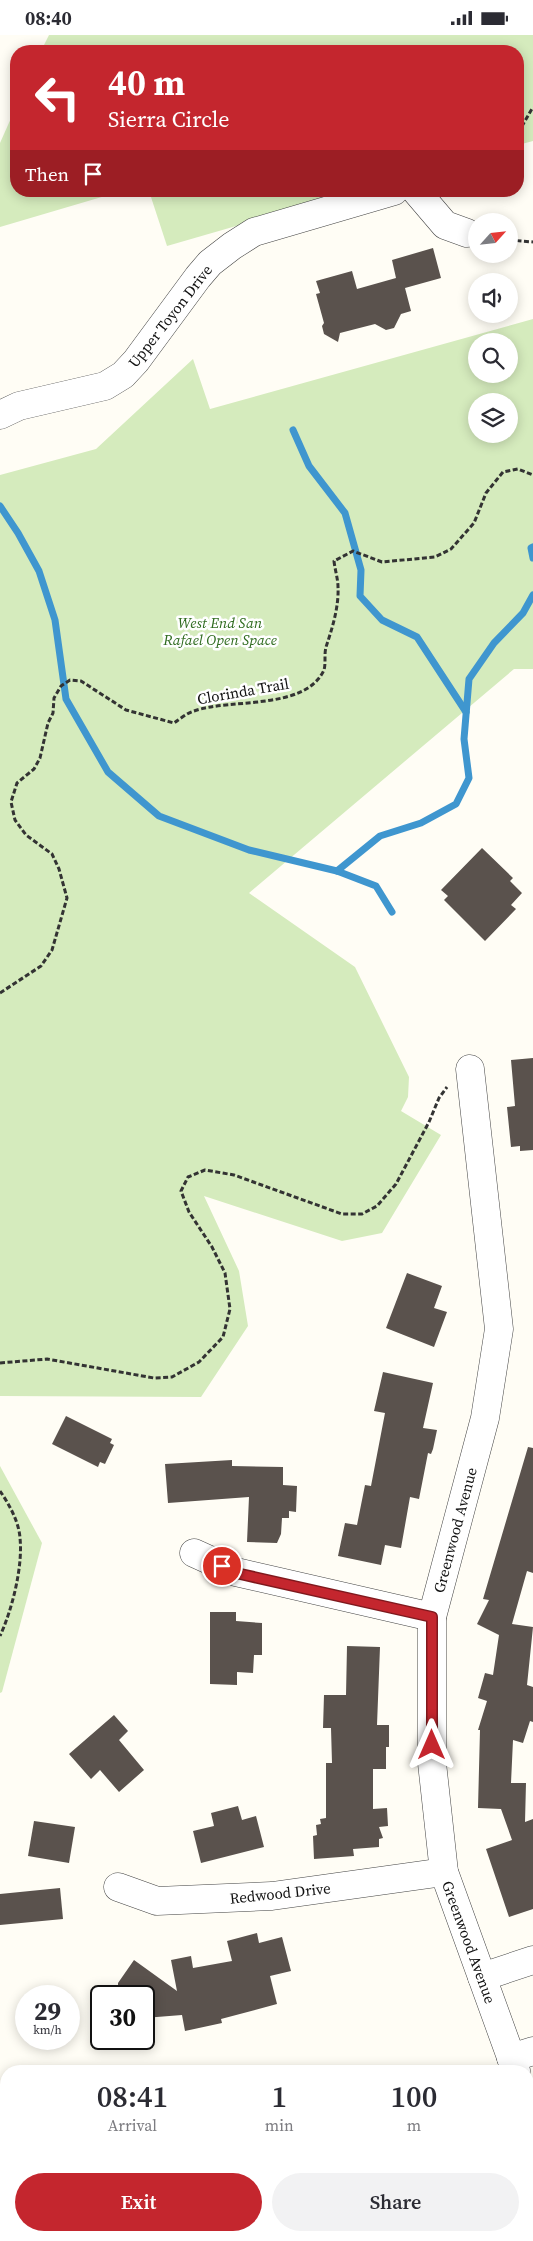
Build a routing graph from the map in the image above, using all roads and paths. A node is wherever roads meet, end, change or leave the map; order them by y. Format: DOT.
graph roads {
  1 [pos="533,107"];
  2 [pos="524,123"];
  3 [pos="374,197"];
  4 [pos="421,197"];
  5 [pos="467,233"];
  6 [pos="518,241"];
  7 [pos="533,242"];
  8 [pos="0,415"];
  9 [pos="533,475"];
  10 [pos="0,993"];
  11 [pos="470,1069"];
  12 [pos="0,1363"];
  13 [pos="0,1491"];
  14 [pos="194,1553"];
  15 [pos="432,1617"];
  16 [pos="0,1636"];
  17 [pos="444,1872"];
  18 [pos="118,1887"];
  19 [pos="533,1960"];
  20 [pos="482,1977"];
  21 [pos="520,2060"];
  1 -- 2 [label="path"];
  3 -- 8 [label="street, Upper Toyon Drive"];
  4 -- 5 [label="street"];
  6 -- 7 [label="path"];
  9 -- 10 [label="path, Clorinda Trail"];
  11 -- 12 [label="path"];
  11 -- 15 [label="street, Greenwood Avenue"];
  13 -- 16 [label="path"];
  14 -- 15 [label="street"];
  15 -- 17 [label="street, Greenwood Avenue"];
  17 -- 18 [label="street, Redwood Drive"];
  17 -- 20 [label="street, Greenwood Avenue"];
  19 -- 20 [label="street"];
  20 -- 21 [label="street, Greenwood Avenue"];
}
